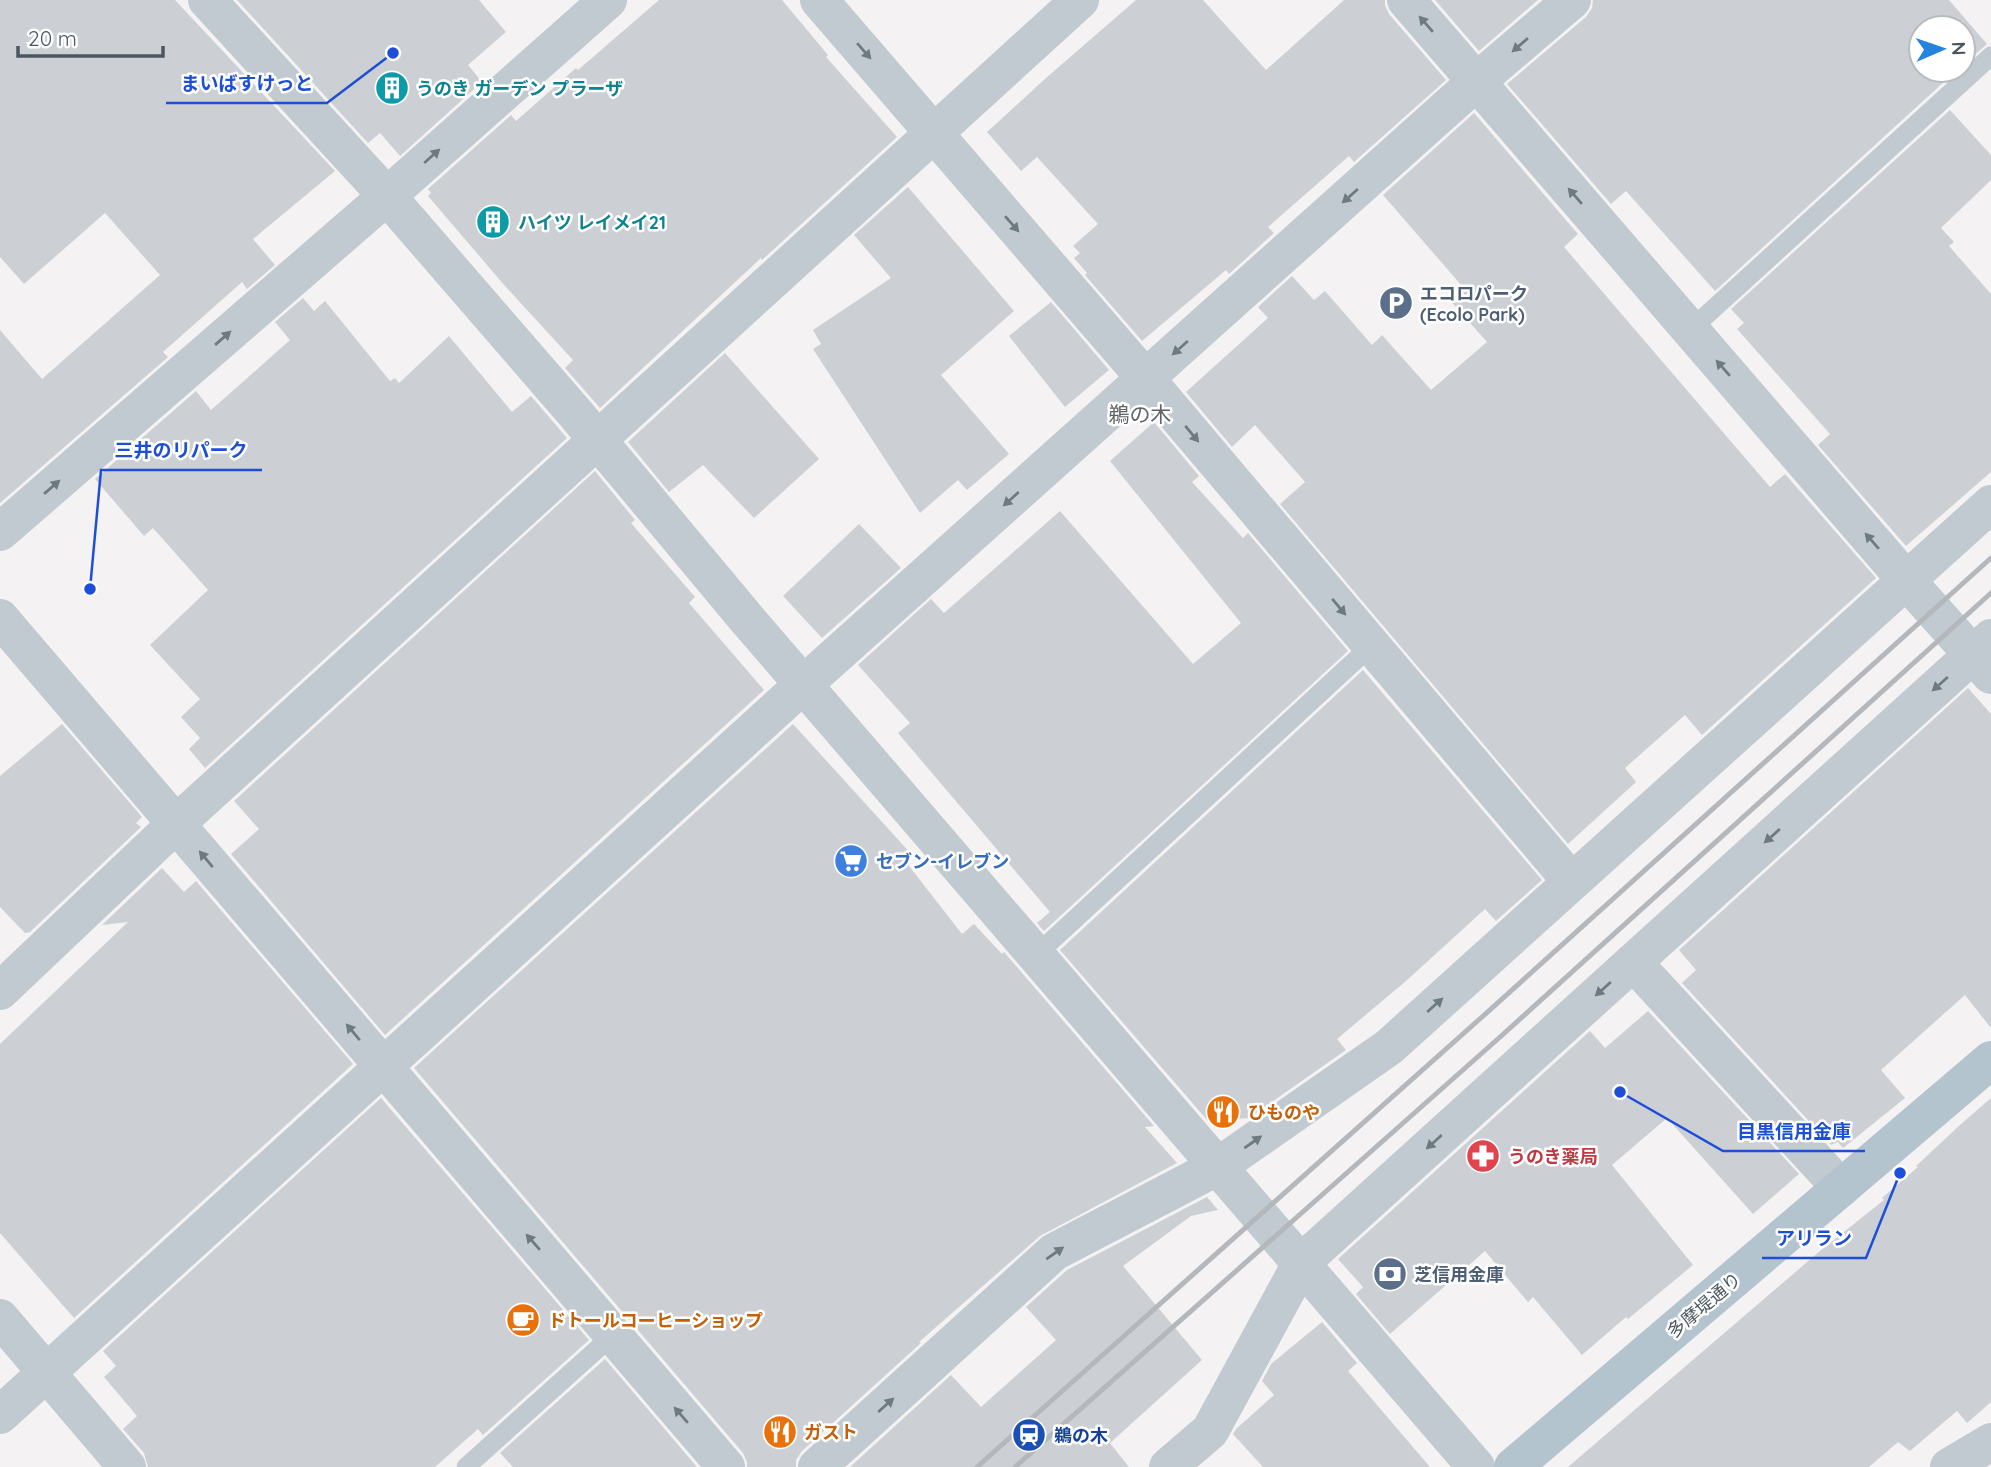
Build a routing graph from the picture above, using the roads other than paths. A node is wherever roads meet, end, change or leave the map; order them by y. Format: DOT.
graph roads {
  1 [pos="207,0"];
  2 [pos="608,0"];
  3 [pos="819,0"];
  4 [pos="1080,0"];
  5 [pos="1406,0"];
  6 [pos="1572,0"];
  7 [pos="1991,56"];
  8 [pos="1476,82"];
  9 [pos="935,133"];
  10 [pos="387,196"];
  11 [pos="1690,330"];
  12 [pos="1146,379"];
  13 [pos="598,441"];
  14 [pos="1991,504"];
  15 [pos="0,532"];
  16 [pos="1906,580"];
  17 [pos="0,618"];
  18 [pos="1372,645"];
  19 [pos="1985,656"];
  20 [pos="804,684"];
  21 [pos="176,824"];
  22 [pos="1572,882"];
  23 [pos="1036,955"];
  24 [pos="1633,962"];
  25 [pos="0,990"];
  26 [pos="1991,1060"];
  27 [pos="383,1068"];
  28 [pos="1217,1167"];
  29 [pos="1842,1188"];
  30 [pos="1302,1262"];
  31 [pos="0,1318"];
  32 [pos="612,1335"];
  33 [pos="47,1373"];
  34 [pos="0,1416"];
  35 [pos="1991,1442"];
  36 [pos="127,1467"];
  37 [pos="466,1467"];
  38 [pos="726,1467"];
  39 [pos="817,1467"];
  40 [pos="1168,1467"];
  41 [pos="1476,1467"];
  42 [pos="1513,1467"];
  43 [pos="1949,1467"];
  1 -- 10 [label="street"];
  10 -- 2 [label="street, one-way"];
  3 -- 9 [label="street, one-way"];
  4 -- 9 [label="street"];
  8 -- 5 [label="street, one-way"];
  6 -- 8 [label="street, one-way"];
  7 -- 11 [label="lane"];
  11 -- 8 [label="street, one-way"];
  8 -- 12 [label="street, one-way"];
  9 -- 12 [label="street, one-way"];
  9 -- 13 [label="street"];
  10 -- 13 [label="street"];
  15 -- 10 [label="street, one-way"];
  16 -- 11 [label="street, one-way"];
  12 -- 18 [label="street, one-way"];
  12 -- 20 [label="street, one-way"];
  13 -- 20 [label="street"];
  13 -- 21 [label="street"];
  14 -- 16 [label="street"];
  16 -- 19 [label="street"];
  16 -- 22 [label="street"];
  17 -- 21 [label="street"];
  18 -- 22 [label="street"];
  18 -- 23 [label="lane"];
  19 -- 24 [label="street, one-way"];
  20 -- 23 [label="street"];
  20 -- 27 [label="street"];
  21 -- 25 [label="street"];
  27 -- 21 [label="street, one-way"];
  28 -- 22 [label="street, one-way"];
  23 -- 28 [label="street"];
  24 -- 29 [label="street"];
  24 -- 30 [label="street, one-way"];
  26 -- 29 [label="main road, 多摩堤通り"];
  32 -- 27 [label="street, one-way"];
  27 -- 33 [label="street"];
  28 -- 30 [label="street"];
  39 -- 28 [label="street, one-way"];
  29 -- 42 [label="main road, 多摩堤通り"];
  30 -- 40 [label="street"];
  30 -- 41 [label="street"];
  31 -- 33 [label="street"];
  32 -- 37 [label="lane"];
  38 -- 32 [label="street, one-way"];
  33 -- 34 [label="street"];
  33 -- 36 [label="street"];
  35 -- 43 [label="street"];
}
